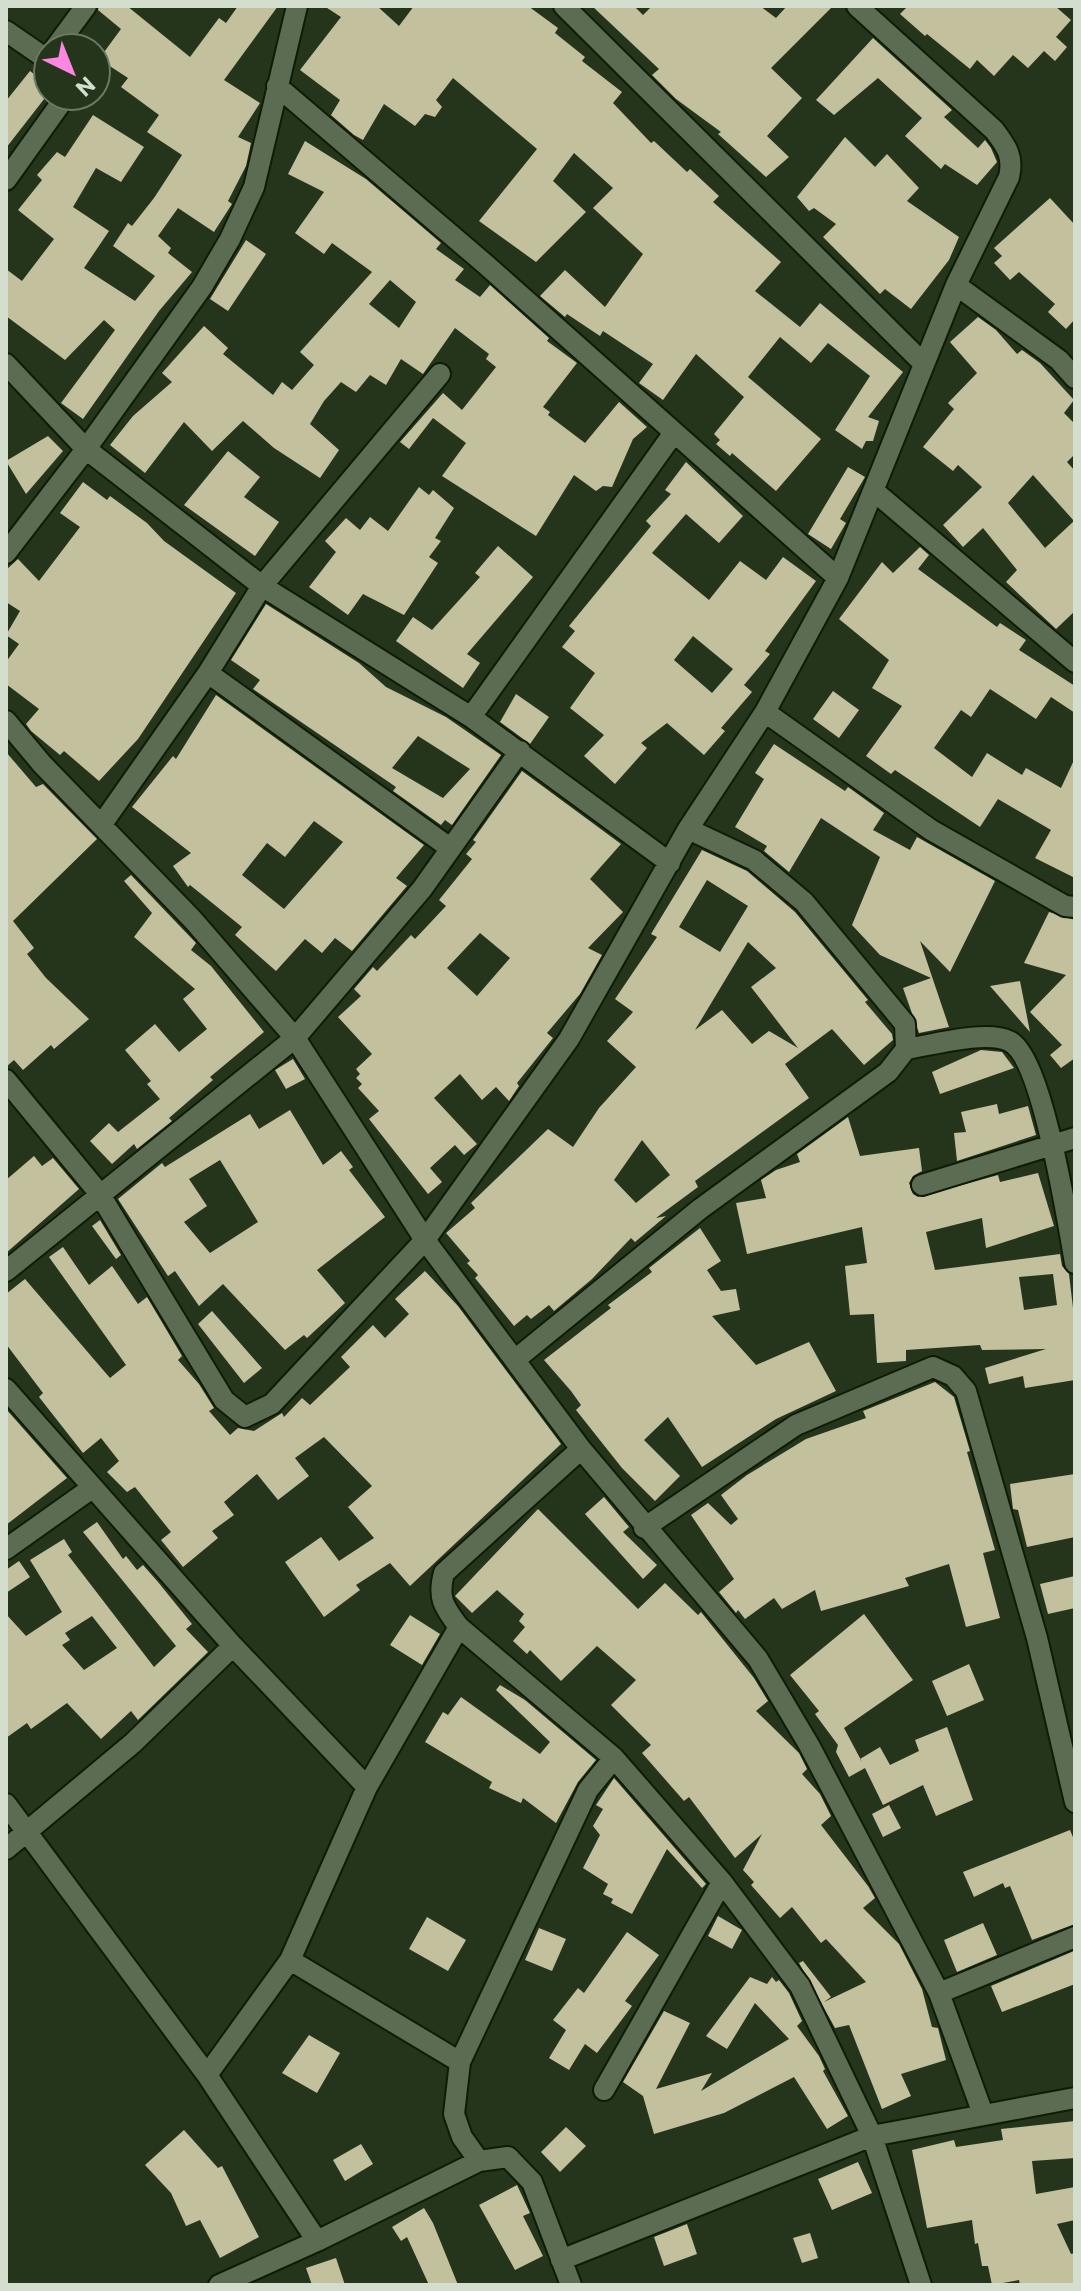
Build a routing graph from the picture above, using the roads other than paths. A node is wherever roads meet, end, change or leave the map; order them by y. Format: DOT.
graph roads {
  1 [pos="86,6"];
  2 [pos="297,6"];
  3 [pos="564,6"];
  4 [pos="857,6"];
  5 [pos="6,31"];
  6 [pos="67,32"];
  7 [pos="32,48"];
  8 [pos="277,86"];
  9 [pos="55,112"];
  10 [pos="6,180"];
  11 [pos="956,285"];
  12 [pos="923,363"];
  13 [pos="6,364"];
  14 [pos="440,374"];
  15 [pos="1075,378"];
  16 [pos="673,434"];
  17 [pos="86,449"];
  18 [pos="874,491"];
  19 [pos="6,553"];
  20 [pos="838,578"];
  21 [pos="262,586"];
  22 [pos="1075,662"];
  23 [pos="208,673"];
  24 [pos="765,712"];
  25 [pos="471,717"];
  26 [pos="6,721"];
  27 [pos="520,751"];
  28 [pos="102,824"];
  29 [pos="688,829"];
  30 [pos="450,848"];
  31 [pos="670,863"];
  32 [pos="1075,907"];
  33 [pos="295,1038"];
  34 [pos="906,1049"];
  35 [pos="6,1080"];
  36 [pos="1075,1138"];
  37 [pos="1053,1145"];
  38 [pos="922,1185"];
  39 [pos="99,1193"];
  40 [pos="425,1240"];
  41 [pos="1075,1263"];
  42 [pos="6,1271"];
  43 [pos="516,1359"];
  44 [pos="6,1389"];
  45 [pos="581,1449"];
  46 [pos="92,1488"];
  47 [pos="644,1528"];
  48 [pos="6,1549"];
  49 [pos="459,1627"];
  50 [pos="233,1646"];
  51 [pos="614,1758"];
  52 [pos="367,1787"];
  53 [pos="1075,1802"];
  54 [pos="6,1804"];
  55 [pos="26,1832"];
  56 [pos="6,1849"];
  57 [pos="722,1882"];
  58 [pos="1075,1937"];
  59 [pos="290,1960"];
  60 [pos="939,1993"];
  61 [pos="460,2062"];
  62 [pos="207,2075"];
  63 [pos="604,2090"];
  64 [pos="1075,2098"];
  65 [pos="983,2114"];
  66 [pos="872,2136"];
  67 [pos="479,2161"];
  68 [pos="317,2241"];
  69 [pos="561,2260"];
  70 [pos="226,2284"];
  71 [pos="571,2285"];
  72 [pos="921,2285"];
  1 -- 6 [label="street"];
  2 -- 8 [label="street"];
  3 -- 12 [label="street"];
  4 -- 11 [label="street"];
  5 -- 7 [label="street"];
  8 -- 16 [label="street"];
  8 -- 17 [label="street"];
  9 -- 10 [label="street"];
  11 -- 12 [label="street"];
  11 -- 15 [label="street"];
  12 -- 18 [label="street"];
  13 -- 17 [label="street"];
  14 -- 21 [label="street"];
  16 -- 20 [label="street"];
  16 -- 25 [label="street"];
  17 -- 19 [label="street"];
  17 -- 21 [label="street"];
  18 -- 20 [label="street"];
  18 -- 22 [label="street"];
  20 -- 24 [label="street"];
  21 -- 23 [label="street"];
  21 -- 25 [label="street"];
  23 -- 28 [label="street"];
  23 -- 30 [label="street"];
  24 -- 29 [label="street"];
  24 -- 32 [label="street"];
  25 -- 27 [label="street"];
  26 -- 28 [label="street"];
  27 -- 30 [label="street"];
  27 -- 31 [label="street"];
  28 -- 33 [label="street"];
  29 -- 31 [label="street"];
  29 -- 34 [label="street"];
  30 -- 33 [label="street"];
  31 -- 40 [label="street"];
  33 -- 39 [label="street"];
  33 -- 40 [label="street"];
  34 -- 37 [label="street"];
  34 -- 43 [label="street"];
  35 -- 39 [label="street"];
  36 -- 37 [label="street"];
  37 -- 38 [label="street"];
  37 -- 41 [label="street"];
  39 -- 40 [label="street"];
  39 -- 42 [label="street"];
  40 -- 43 [label="street"];
  43 -- 45 [label="street"];
  44 -- 46 [label="street"];
  45 -- 47 [label="street"];
  45 -- 49 [label="street"];
  46 -- 48 [label="street"];
  46 -- 50 [label="street"];
  47 -- 53 [label="street"];
  47 -- 60 [label="street"];
  49 -- 51 [label="street"];
  49 -- 52 [label="street"];
  50 -- 52 [label="street"];
  50 -- 55 [label="street"];
  51 -- 57 [label="street"];
  51 -- 61 [label="street"];
  52 -- 59 [label="street"];
  54 -- 55 [label="street"];
  55 -- 56 [label="street"];
  55 -- 62 [label="street"];
  57 -- 63 [label="street"];
  57 -- 66 [label="street"];
  58 -- 60 [label="street"];
  59 -- 61 [label="street"];
  59 -- 62 [label="street"];
  60 -- 65 [label="street"];
  61 -- 67 [label="street"];
  62 -- 68 [label="street"];
  64 -- 65 [label="street"];
  65 -- 66 [label="street"];
  66 -- 69 [label="street"];
  66 -- 72 [label="street"];
  67 -- 68 [label="street"];
  67 -- 69 [label="street"];
  68 -- 70 [label="street"];
  69 -- 71 [label="street"];
}
